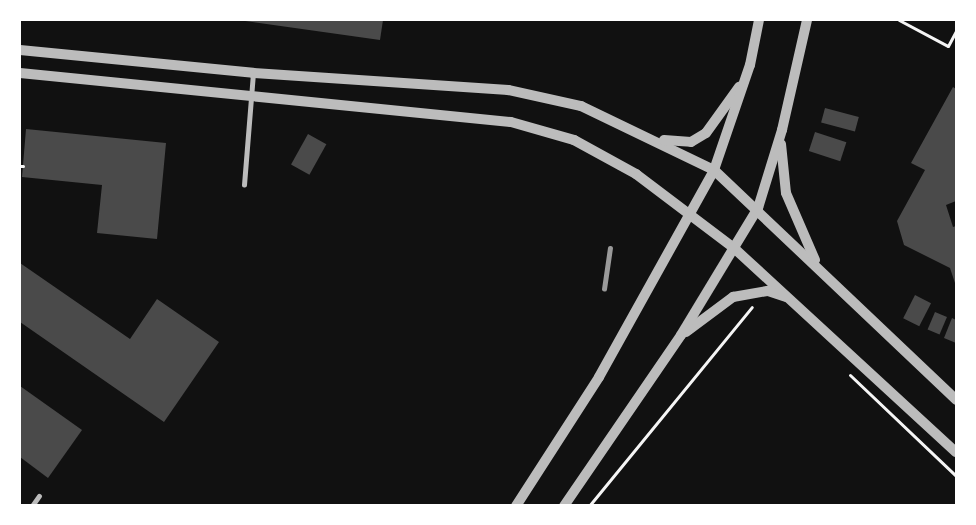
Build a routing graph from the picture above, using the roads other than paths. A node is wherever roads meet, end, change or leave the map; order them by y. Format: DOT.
graph roads {
  1 [pos="759,20"];
  2 [pos="807,20"];
  3 [pos="20,50"];
  4 [pos="750,65"];
  5 [pos="20,73"];
  6 [pos="253,73"];
  7 [pos="251,99"];
  8 [pos="782,130"];
  9 [pos="654,138"];
  10 [pos="714,170"];
  11 [pos="244,185"];
  12 [pos="758,208"];
  13 [pos="692,215"];
  14 [pos="735,249"];
  15 [pos="829,279"];
  16 [pos="790,298"];
  17 [pos="681,335"];
  18 [pos="957,400"];
  19 [pos="957,452"];
  20 [pos="39,496"];
  21 [pos="32,506"];
  22 [pos="516,506"];
  23 [pos="564,506"];
  1 -- 4 [label="street"];
  2 -- 8 [label="street"];
  3 -- 6 [label="street"];
  4 -- 9 [label="street"];
  4 -- 10 [label="street"];
  5 -- 7 [label="street"];
  6 -- 7 [label="lane"];
  6 -- 9 [label="street"];
  7 -- 11 [label="lane"];
  7 -- 13 [label="street"];
  8 -- 12 [label="street"];
  8 -- 15 [label="street"];
  9 -- 10 [label="street"];
  10 -- 12 [label="street"];
  10 -- 13 [label="street"];
  12 -- 14 [label="street"];
  12 -- 15 [label="street"];
  13 -- 14 [label="street"];
  13 -- 22 [label="street"];
  14 -- 16 [label="street"];
  14 -- 17 [label="street"];
  15 -- 18 [label="street"];
  16 -- 17 [label="street"];
  16 -- 19 [label="street"];
  17 -- 23 [label="street"];
  20 -- 21 [label="lane"];
}
